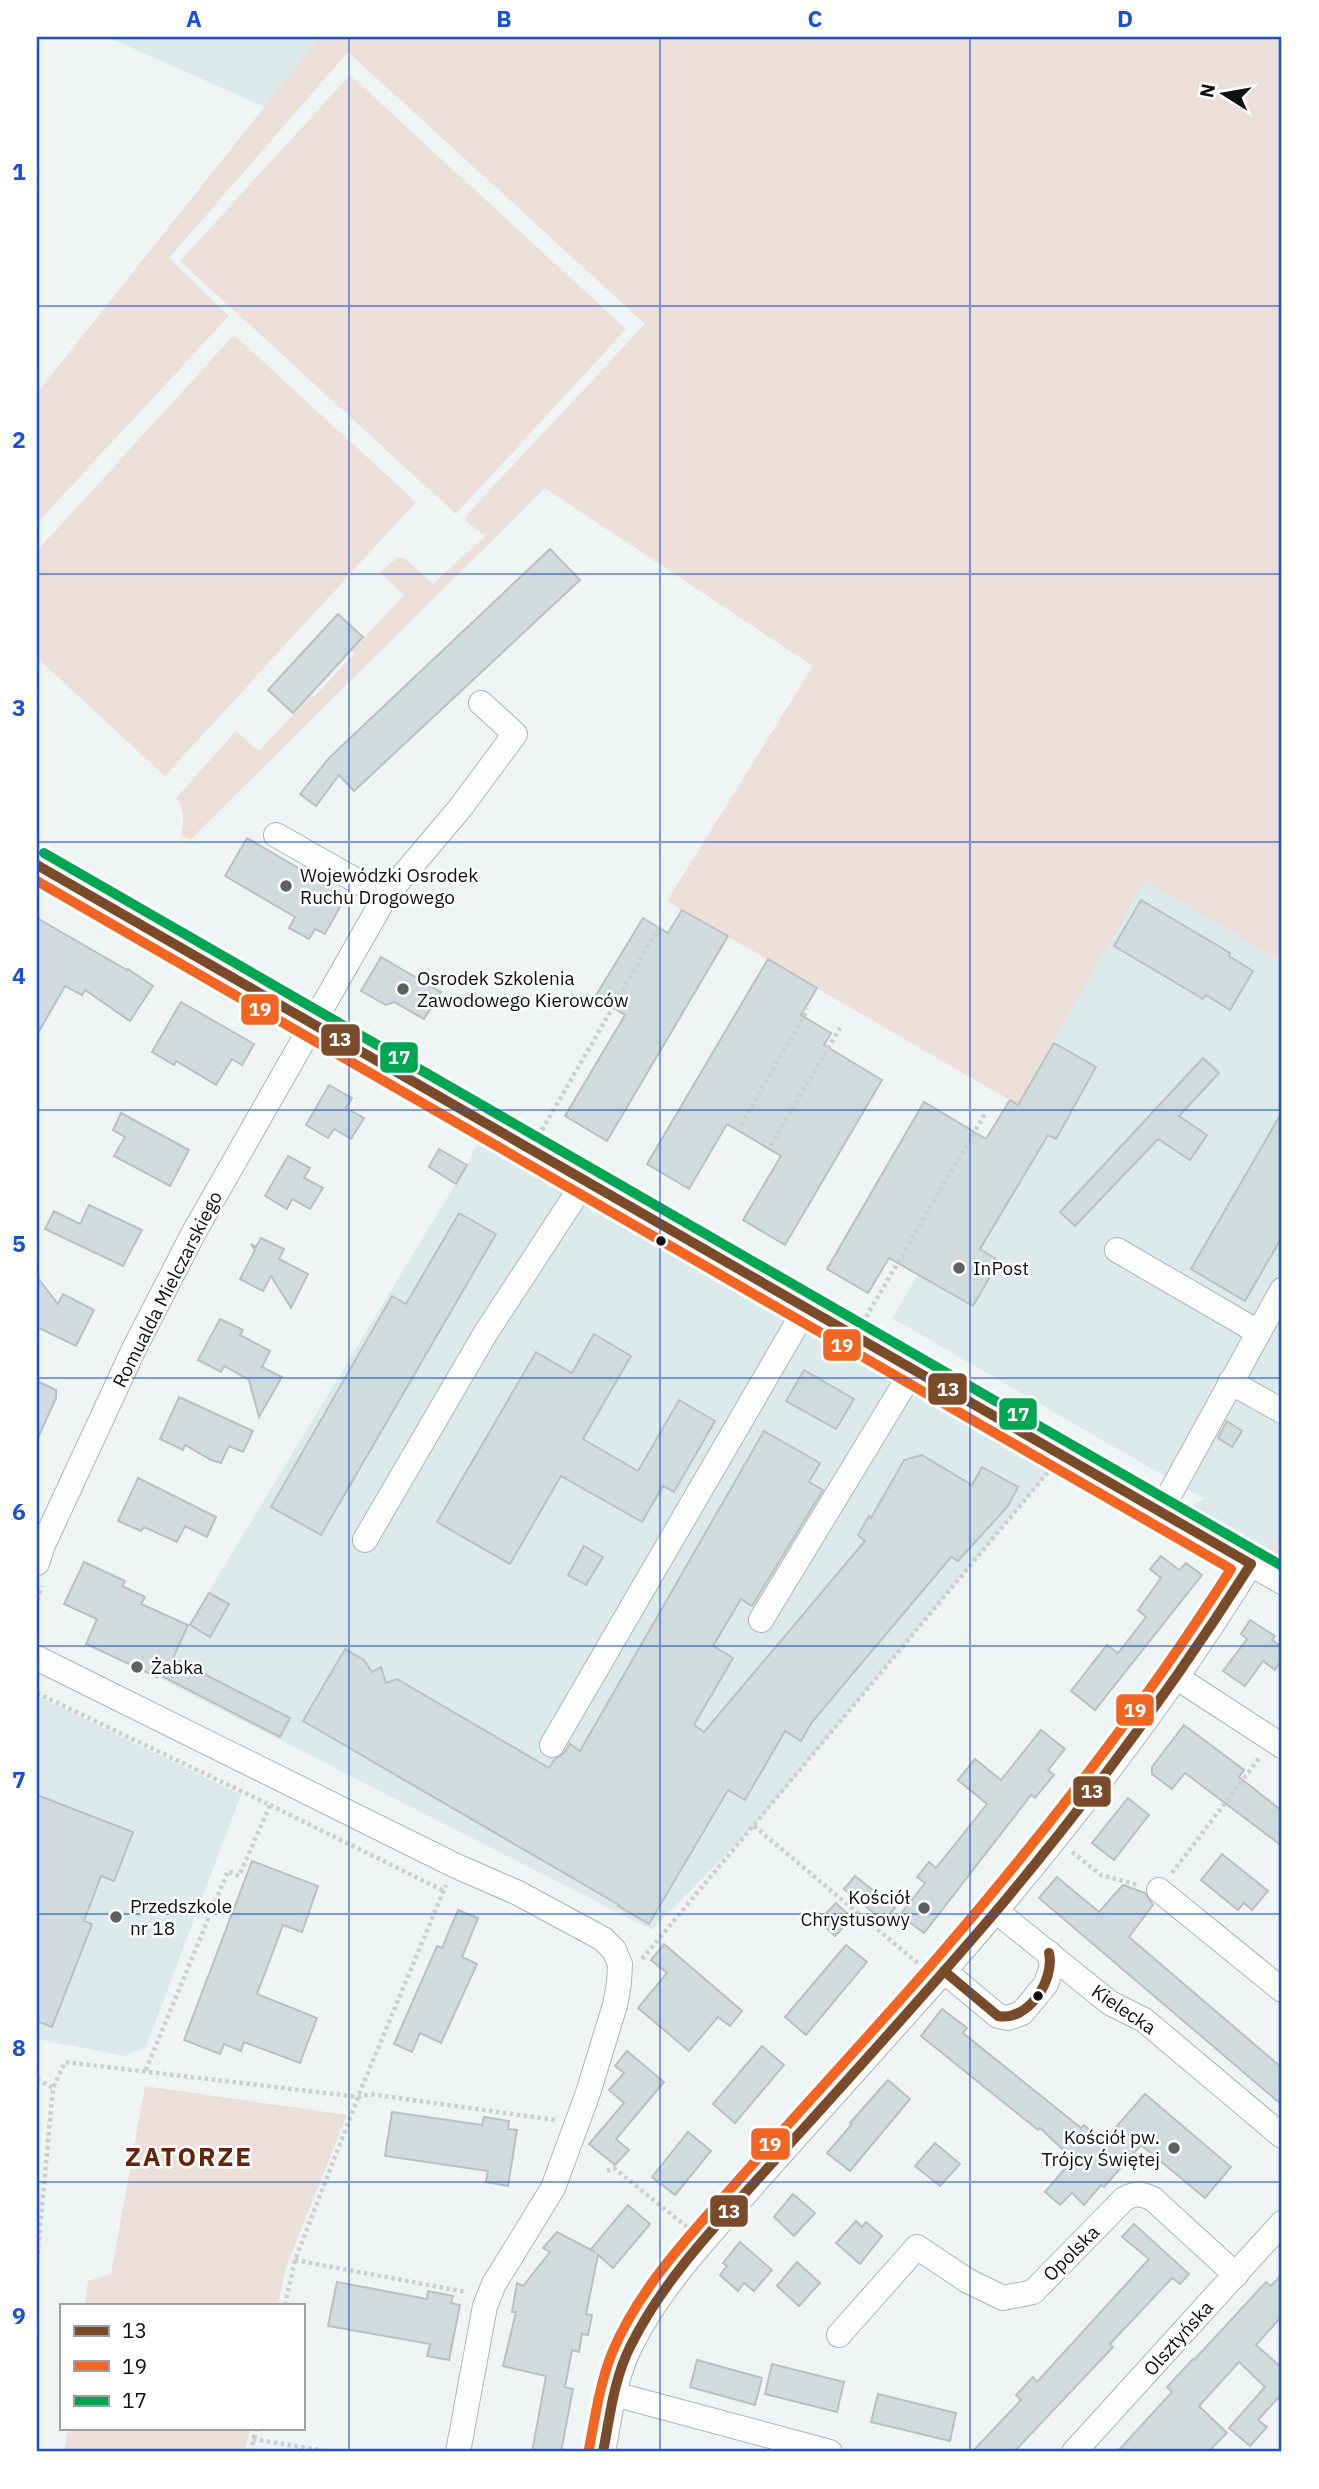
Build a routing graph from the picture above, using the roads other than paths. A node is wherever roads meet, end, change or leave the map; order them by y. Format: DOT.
graph roads {
  1 [pos="481,703"];
  2 [pos="276,835"];
  3 [pos="37,865"];
  4 [pos="384,897"];
  5 [pos="312,1023"];
  6 [pos="585,1181"];
  7 [pos="1117,1250"];
  8 [pos="1282,1290"];
  9 [pos="806,1308"];
  10 [pos="1258,1332"];
  11 [pos="913,1370"];
  12 [pos="1230,1382"];
  13 [pos="1282,1411"];
  14 [pos="1160,1512"];
  15 [pos="365,1540"];
  16 [pos="37,1563"];
  17 [pos="1251,1564"];
  18 [pos="1282,1582"];
  19 [pos="761,1620"];
  20 [pos="37,1658"];
  21 [pos="1176,1677"];
  22 [pos="1278,1743"];
  23 [pos="552,1745"];
  24 [pos="1159,1890"];
  25 [pos="996,1911"];
  26 [pos="1049,1953"];
  27 [pos="940,1976"];
  28 [pos="1282,1990"];
  29 [pos="1282,2136"];
  30 [pos="1282,2223"];
  31 [pos="1236,2275"];
  32 [pos="839,2335"];
  33 [pos="614,2394"];
  34 [pos="458,2452"];
  35 [pos="603,2452"];
  36 [pos="830,2452"];
  37 [pos="1074,2452"];
  1 -- 4 [label="street, Romualda Mielczarskiego"];
  2 -- 4 [label="street"];
  3 -- 5 [label="street"];
  4 -- 5 [label="street, Romualda Mielczarskiego"];
  5 -- 6 [label="street"];
  5 -- 16 [label="street, Romualda Mielczarskiego"];
  6 -- 9 [label="street"];
  6 -- 15 [label="street"];
  7 -- 10 [label="street"];
  8 -- 10 [label="street"];
  9 -- 11 [label="street"];
  9 -- 23 [label="street"];
  10 -- 12 [label="street"];
  11 -- 14 [label="street"];
  11 -- 19 [label="street"];
  12 -- 13 [label="street"];
  12 -- 14 [label="street"];
  14 -- 17 [label="street"];
  17 -- 18 [label="street"];
  17 -- 21 [label="street"];
  20 -- 34 [label="street"];
  21 -- 22 [label="street"];
  21 -- 25 [label="street"];
  24 -- 28 [label="street"];
  25 -- 26 [label="street, Kielecka"];
  25 -- 27 [label="street"];
  26 -- 27 [label="street"];
  26 -- 29 [label="street, Kielecka"];
  27 -- 33 [label="street"];
  30 -- 31 [label="street, Olsztyńska"];
  31 -- 32 [label="street, Opolska"];
  31 -- 37 [label="street, Olsztyńska"];
  33 -- 35 [label="street"];
  33 -- 36 [label="street"];
}
